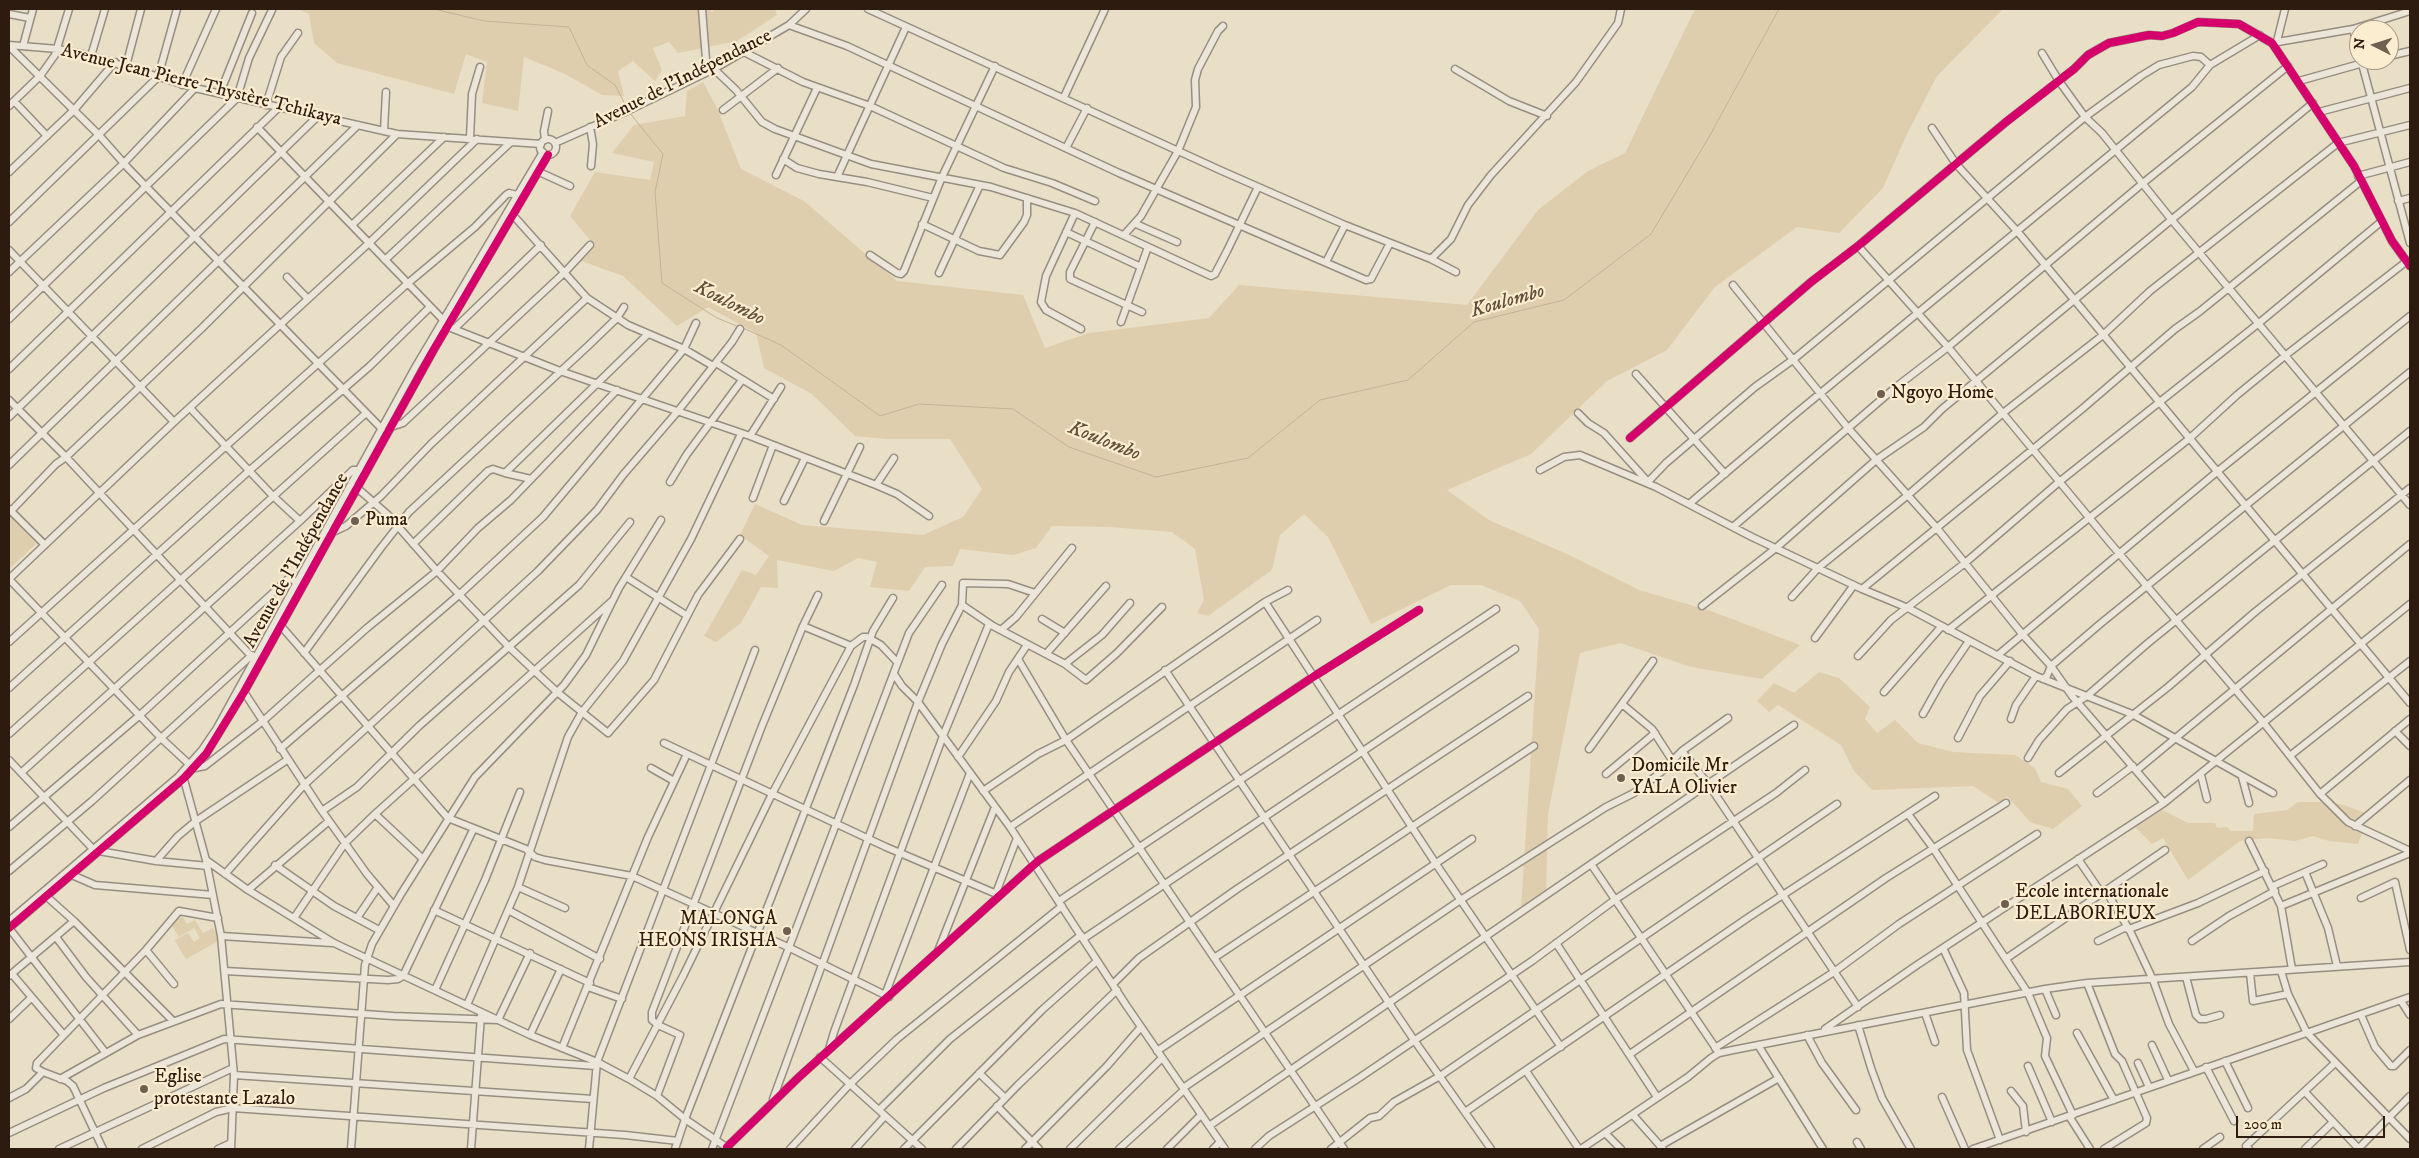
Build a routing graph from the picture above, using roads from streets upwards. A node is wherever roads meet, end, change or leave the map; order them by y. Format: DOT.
graph roads {
  1 [pos="33,9"];
  2 [pos="69,9"];
  3 [pos="105,9"];
  4 [pos="140,9"];
  5 [pos="177,9"];
  6 [pos="216,9"];
  7 [pos="702,9"];
  8 [pos="806,9"];
  9 [pos="868,9"];
  10 [pos="1105,9"];
  11 [pos="1621,9"];
  12 [pos="2285,9"];
  13 [pos="272,10"];
  14 [pos="2410,11"];
  15 [pos="252,12"];
  16 [pos="9,14"];
  17 [pos="30,18"];
  18 [pos="2382,20"];
  19 [pos="790,25"];
  20 [pos="1223,26"];
  21 [pos="906,27"];
  22 [pos="2349,30"];
  23 [pos="298,33"];
  24 [pos="2260,35"];
  25 [pos="2275,42"];
  26 [pos="23,46"];
  27 [pos="11,48"];
  28 [pos="58,49"];
  29 [pos="744,52"];
  30 [pos="2042,54"];
  31 [pos="92,56"];
  32 [pos="115,62"];
  33 [pos="888,65"];
  34 [pos="2210,65"];
  35 [pos="126,66"];
  36 [pos="995,66"];
  37 [pos="2288,66"];
  38 [pos="2349,66"];
  39 [pos="480,68"];
  40 [pos="714,68"];
  41 [pos="778,68"];
  42 [pos="1455,69"];
  43 [pos="2364,70"];
  44 [pos="707,72"];
  45 [pos="40,76"];
  46 [pos="158,77"];
  47 [pos="2059,81"];
  48 [pos="2299,81"];
  49 [pos="182,84"];
  50 [pos="195,88"];
  51 [pos="816,88"];
  52 [pos="2410,88"];
  53 [pos="386,92"];
  54 [pos="220,93"];
  55 [pos="740,95"];
  56 [pos="1064,97"];
  57 [pos="2371,97"];
  58 [pos="237,98"];
  59 [pos="2313,103"];
  60 [pos="11,104"];
  61 [pos="266,105"];
  62 [pos="870,106"];
  63 [pos="976,106"];
  64 [pos="278,108"];
  65 [pos="1088,108"];
  66 [pos="74,110"];
  67 [pos="723,110"];
  68 [pos="548,111"];
  69 [pos="2319,112"];
  70 [pos="318,116"];
  71 [pos="1547,116"];
  72 [pos="2085,117"];
  73 [pos="358,125"];
  74 [pos="2410,125"];
  75 [pos="257,127"];
  76 [pos="590,127"];
  77 [pos="1932,128"];
  78 [pos="384,131"];
  79 [pos="2381,132"];
  80 [pos="397,134"];
  81 [pos="99,135"];
  82 [pos="47,136"];
  83 [pos="793,136"];
  84 [pos="444,137"];
  85 [pos="470,138"];
  86 [pos="477,139"];
  87 [pos="511,142"];
  88 [pos="543,142"];
  89 [pos="555,143"];
  90 [pos="2338,143"];
  91 [pos="959,146"];
  92 [pos="1066,148"];
  93 [pos="2116,150"];
  94 [pos="1178,151"];
  95 [pos="281,152"];
  96 [pos="546,154"];
  97 [pos="848,156"];
  98 [pos="783,159"];
  99 [pos="2410,162"];
  100 [pos="123,164"];
  101 [pos="1956,164"];
  102 [pos="591,166"];
  103 [pos="2388,168"];
  104 [pos="537,171"];
  105 [pos="9,172"];
  106 [pos="306,176"];
  107 [pos="776,176"];
  108 [pos="838,177"];
  109 [pos="942,177"];
  110 [pos="2360,178"];
  111 [pos="2143,183"];
  112 [pos="980,185"];
  113 [pos="146,186"];
  114 [pos="570,186"];
  115 [pos="1258,187"];
  116 [pos="1156,189"];
  117 [pos="517,195"];
  118 [pos="934,198"];
  119 [pos="1027,198"];
  120 [pos="1988,198"];
  121 [pos="2410,198"];
  122 [pos="1095,200"];
  123 [pos="330,201"];
  124 [pos="2398,201"];
  125 [pos="171,212"];
  126 [pos="1075,213"];
  127 [pos="512,214"];
  128 [pos="2172,219"];
  129 [pos="2382,221"];
  130 [pos="9,222"];
  131 [pos="1095,222"];
  132 [pos="352,224"];
  133 [pos="922,224"];
  134 [pos="1136,224"];
  135 [pos="1344,225"];
  136 [pos="1240,227"];
  137 [pos="2017,231"];
  138 [pos="1066,232"];
  139 [pos="1124,235"];
  140 [pos="2409,235"];
  141 [pos="196,237"];
  142 [pos="954,240"];
  143 [pos="1086,241"];
  144 [pos="1177,242"];
  145 [pos="369,243"];
  146 [pos="1390,243"];
  147 [pos="2410,243"];
  148 [pos="541,245"];
  149 [pos="590,245"];
  150 [pos="1148,246"];
  151 [pos="1858,246"];
  152 [pos="9,250"];
  153 [pos="2201,254"];
  154 [pos="870,255"];
  155 [pos="1431,259"];
  156 [pos="220,260"];
  157 [pos="385,260"];
  158 [pos="19,261"];
  159 [pos="1326,262"];
  160 [pos="2409,264"];
  161 [pos="1141,267"];
  162 [pos="2045,267"];
  163 [pos="9,272"];
  164 [pos="565,272"];
  165 [pos="1456,272"];
  166 [pos="939,274"];
  167 [pos="287,277"];
  168 [pos="1888,280"];
  169 [pos="407,284"];
  170 [pos="42,285"];
  171 [pos="1733,285"];
  172 [pos="244,286"];
  173 [pos="2229,288"];
  174 [pos="587,298"];
  175 [pos="308,299"];
  176 [pos="2074,299"];
  177 [pos="1127,305"];
  178 [pos="430,307"];
  179 [pos="624,307"];
  180 [pos="68,311"];
  181 [pos="1142,312"];
  182 [pos="1918,313"];
  183 [pos="2410,316"];
  184 [pos="617,318"];
  185 [pos="9,319"];
  186 [pos="1121,322"];
  187 [pos="696,323"];
  188 [pos="1764,323"];
  189 [pos="2259,324"];
  190 [pos="448,325"];
  191 [pos="279,326"];
  192 [pos="740,329"];
  193 [pos="1081,329"];
  194 [pos="648,334"];
  195 [pos="2103,335"];
  196 [pos="92,338"];
  197 [pos="487,343"];
  198 [pos="1948,347"];
  199 [pos="684,350"];
  200 [pos="2286,355"];
  201 [pos="525,358"];
  202 [pos="1794,359"];
  203 [pos="116,362"];
  204 [pos="318,365"];
  205 [pos="714,365"];
  206 [pos="2131,368"];
  207 [pos="9,369"];
  208 [pos="560,371"];
  209 [pos="2410,372"];
  210 [pos="1636,374"];
  211 [pos="742,380"];
  212 [pos="1976,381"];
  213 [pos="599,383"];
  214 [pos="140,386"];
  215 [pos="782,387"];
  216 [pos="341,389"];
  217 [pos="617,390"];
  218 [pos="2316,391"];
  219 [pos="1822,393"];
  220 [pos="643,399"];
  221 [pos="774,399"];
  222 [pos="9,400"];
  223 [pos="2160,402"];
  224 [pos="1665,406"];
  225 [pos="190,408"];
  226 [pos="17,409"];
  227 [pos="678,411"];
  228 [pos="1578,413"];
  229 [pos="2003,413"];
  230 [pos="365,414"];
  231 [pos="9,417"];
  232 [pos="174,422"];
  233 [pos="712,423"];
  234 [pos="2344,425"];
  235 [pos="390,427"];
  236 [pos="1848,428"];
  237 [pos="382,429"];
  238 [pos="2410,430"];
  239 [pos="41,434"];
  240 [pos="741,434"];
  241 [pos="750,436"];
  242 [pos="1630,438"];
  243 [pos="2190,438"];
  244 [pos="1695,439"];
  245 [pos="773,445"];
  246 [pos="226,446"];
  247 [pos="860,447"];
  248 [pos="2033,450"];
  249 [pos="66,458"];
  250 [pos="805,458"];
  251 [pos="894,458"];
  252 [pos="1876,460"];
  253 [pos="2373,461"];
  254 [pos="9,465"];
  255 [pos="250,470"];
  256 [pos="360,470"];
  257 [pos="1540,470"];
  258 [pos="2218,471"];
  259 [pos="506,473"];
  260 [pos="847,474"];
  261 [pos="1725,474"];
  262 [pos="531,478"];
  263 [pos="670,482"];
  264 [pos="1647,482"];
  265 [pos="2059,482"];
  266 [pos="876,485"];
  267 [pos="356,487"];
  268 [pos="2410,488"];
  269 [pos="98,494"];
  270 [pos="1908,495"];
  271 [pos="2402,495"];
  272 [pos="273,496"];
  273 [pos="753,498"];
  274 [pos="374,501"];
  275 [pos="784,501"];
  276 [pos="1689,504"];
  277 [pos="2410,505"];
  278 [pos="2246,506"];
  279 [pos="10,510"];
  280 [pos="929,516"];
  281 [pos="2090,519"];
  282 [pos="661,520"];
  283 [pos="300,521"];
  284 [pos="824,521"];
  285 [pos="630,522"];
  286 [pos="1734,526"];
  287 [pos="397,527"];
  288 [pos="1936,527"];
  289 [pos="132,530"];
  290 [pos="330,533"];
  291 [pos="740,539"];
  292 [pos="2275,541"];
  293 [pos="414,544"];
  294 [pos="2410,544"];
  295 [pos="45,545"];
  296 [pos="1072,548"];
  297 [pos="1776,548"];
  298 [pos="2120,554"];
  299 [pos="156,556"];
  300 [pos="1965,563"];
  301 [pos="1818,568"];
  302 [pos="437,571"];
  303 [pos="2304,574"];
  304 [pos="626,578"];
  305 [pos="9,579"];
  306 [pos="180,580"];
  307 [pos="296,583"];
  308 [pos="942,585"];
  309 [pos="1854,585"];
  310 [pos="1106,586"];
  311 [pos="2148,587"];
  312 [pos="1862,589"];
  313 [pos="1288,590"];
  314 [pos="1035,593"];
  315 [pos="460,594"];
  316 [pos="818,595"];
  317 [pos="658,597"];
  318 [pos="1792,597"];
  319 [pos="1992,597"];
  320 [pos="894,598"];
  321 [pos="613,601"];
  322 [pos="1264,602"];
  323 [pos="1130,603"];
  324 [pos="2410,604"];
  325 [pos="205,605"];
  326 [pos="962,605"];
  327 [pos="1702,606"];
  328 [pos="1162,607"];
  329 [pos="1908,608"];
  330 [pos="2332,608"];
  331 [pos="1496,609"];
  332 [pos="1420,610"];
  333 [pos="42,613"];
  334 [pos="686,615"];
  335 [pos="1042,619"];
  336 [pos="484,620"];
  337 [pos="1317,620"];
  338 [pos="2177,620"];
  339 [pos="989,624"];
  340 [pos="281,626"];
  341 [pos="803,626"];
  342 [pos="1942,627"];
  343 [pos="1001,630"];
  344 [pos="1948,630"];
  345 [pos="230,631"];
  346 [pos="1065,633"];
  347 [pos="2023,635"];
  348 [pos="66,638"];
  349 [pos="1814,638"];
  350 [pos="871,639"];
  351 [pos="1288,640"];
  352 [pos="1970,641"];
  353 [pos="9,642"];
  354 [pos="2361,642"];
  355 [pos="1027,645"];
  356 [pos="851,646"];
  357 [pos="509,647"];
  358 [pos="1515,649"];
  359 [pos="755,650"];
  360 [pos="304,653"];
  361 [pos="1046,654"];
  362 [pos="2205,654"];
  363 [pos="1998,655"];
  364 [pos="1858,656"];
  365 [pos="253,657"];
  366 [pos="1018,659"];
  367 [pos="89,661"];
  368 [pos="1653,661"];
  369 [pos="2010,661"];
  370 [pos="2410,661"];
  371 [pos="898,662"];
  372 [pos="1065,664"];
  373 [pos="2051,666"];
  374 [pos="320,670"];
  375 [pos="534,670"];
  376 [pos="1165,670"];
  377 [pos="894,674"];
  378 [pos="1313,676"];
  379 [pos="2040,677"];
  380 [pos="2389,679"];
  381 [pos="2066,687"];
  382 [pos="9,688"];
  383 [pos="113,688"];
  384 [pos="2234,688"];
  385 [pos="244,692"];
  386 [pos="558,692"];
  387 [pos="1884,692"];
  388 [pos="342,695"];
  389 [pos="1528,696"];
  390 [pos="2087,696"];
  391 [pos="918,702"];
  392 [pos="2078,703"];
  393 [pos="2410,703"];
  394 [pos="1622,704"];
  395 [pos="1189,708"];
  396 [pos="582,712"];
  397 [pos="1338,714"];
  398 [pos="1923,714"];
  399 [pos="2132,714"];
  400 [pos="140,715"];
  401 [pos="1728,718"];
  402 [pos="2011,719"];
  403 [pos="2410,719"];
  404 [pos="263,721"];
  405 [pos="2264,722"];
  406 [pos="367,725"];
  407 [pos="1794,725"];
  408 [pos="2395,731"];
  409 [pos="1655,733"];
  410 [pos="9,734"];
  411 [pos="2107,734"];
  412 [pos="943,736"];
  413 [pos="2176,737"];
  414 [pos="1958,738"];
  415 [pos="162,739"];
  416 [pos="1066,740"];
  417 [pos="664,743"];
  418 [pos="1215,743"];
  419 [pos="1534,746"];
  420 [pos="2410,746"];
  421 [pos="280,749"];
  422 [pos="1589,749"];
  423 [pos="1682,751"];
  424 [pos="391,753"];
  425 [pos="1363,753"];
  426 [pos="687,754"];
  427 [pos="2291,756"];
  428 [pos="958,757"];
  429 [pos="2028,758"];
  430 [pos="9,760"];
  431 [pos="287,760"];
  432 [pos="1672,760"];
  433 [pos="2218,760"];
  434 [pos="710,765"];
  435 [pos="15,766"];
  436 [pos="193,766"];
  437 [pos="651,768"];
  438 [pos="2135,768"];
  439 [pos="1805,770"];
  440 [pos="9,772"];
  441 [pos="22,772"];
  442 [pos="1088,772"];
  443 [pos="970,773"];
  444 [pos="2059,773"];
  445 [pos="1606,774"];
  446 [pos="183,775"];
  447 [pos="2201,775"];
  448 [pos="413,778"];
  449 [pos="2242,778"];
  450 [pos="1239,779"];
  451 [pos="741,780"];
  452 [pos="2410,780"];
  453 [pos="674,781"];
  454 [pos="304,785"];
  455 [pos="1709,785"];
  456 [pos="1387,789"];
  457 [pos="983,791"];
  458 [pos="520,792"];
  459 [pos="2098,793"];
  460 [pos="2273,793"];
  461 [pos="772,794"];
  462 [pos="2320,794"];
  463 [pos="1935,796"];
  464 [pos="46,798"];
  465 [pos="2207,799"];
  466 [pos="2164,803"];
  467 [pos="2249,803"];
  468 [pos="1837,804"];
  469 [pos="2006,804"];
  470 [pos="995,807"];
  471 [pos="805,809"];
  472 [pos="1114,810"];
  473 [pos="322,811"];
  474 [pos="375,814"];
  475 [pos="1908,814"];
  476 [pos="448,818"];
  477 [pos="1265,818"];
  478 [pos="196,821"];
  479 [pos="329,821"];
  480 [pos="1733,822"];
  481 [pos="68,823"];
  482 [pos="837,824"];
  483 [pos="2355,826"];
  484 [pos="9,827"];
  485 [pos="1010,827"];
  486 [pos="1412,827"];
  487 [pos="473,830"];
  488 [pos="2038,834"];
  489 [pos="1017,838"];
  490 [pos="502,840"];
  491 [pos="869,840"];
  492 [pos="1472,840"];
  493 [pos="2249,841"];
  494 [pos="345,843"];
  495 [pos="1140,848"];
  496 [pos="1933,848"];
  497 [pos="96,850"];
  498 [pos="2165,850"];
  499 [pos="530,852"];
  500 [pos="2410,852"];
  501 [pos="900,853"];
  502 [pos="1289,853"];
  503 [pos="1758,858"];
  504 [pos="423,859"];
  505 [pos="2078,859"];
  506 [pos="156,861"];
  507 [pos="207,863"];
  508 [pos="275,864"];
  509 [pos="1035,864"];
  510 [pos="1436,864"];
  511 [pos="1591,864"];
  512 [pos="2323,864"];
  513 [pos="934,868"];
  514 [pos="9,871"];
  515 [pos="2265,872"];
  516 [pos="2305,872"];
  517 [pos="72,874"];
  518 [pos="226,874"];
  519 [pos="632,876"];
  520 [pos="965,880"];
  521 [pos="1164,884"];
  522 [pos="1958,886"];
  523 [pos="378,887"];
  524 [pos="518,887"];
  525 [pos="2274,889"];
  526 [pos="248,890"];
  527 [pos="662,890"];
  528 [pos="1315,891"];
  529 [pos="312,892"];
  530 [pos="2104,892"];
  531 [pos="2314,893"];
  532 [pos="213,894"];
  533 [pos="998,894"];
  534 [pos="46,896"];
  535 [pos="1783,896"];
  536 [pos="2361,898"];
  537 [pos="1462,899"];
  538 [pos="1616,899"];
  539 [pos="694,904"];
  540 [pos="1061,904"];
  541 [pos="394,906"];
  542 [pos="2281,906"];
  543 [pos="565,908"];
  544 [pos="434,910"];
  545 [pos="508,910"];
  546 [pos="714,913"];
  547 [pos="2407,916"];
  548 [pos="218,918"];
  549 [pos="294,918"];
  550 [pos="357,918"];
  551 [pos="9,921"];
  552 [pos="74,921"];
  553 [pos="1191,923"];
  554 [pos="1982,923"];
  555 [pos="466,924"];
  556 [pos="9,928"];
  557 [pos="1340,928"];
  558 [pos="2129,929"];
  559 [pos="379,930"];
  560 [pos="1808,932"];
  561 [pos="758,933"];
  562 [pos="1486,935"];
  563 [pos="221,936"];
  564 [pos="56,937"];
  565 [pos="1082,937"];
  566 [pos="1642,938"];
  567 [pos="496,939"];
  568 [pos="2098,941"];
  569 [pos="2192,941"];
  570 [pos="334,943"];
  571 [pos="1556,944"];
  572 [pos="790,948"];
  573 [pos="1943,948"];
  574 [pos="146,950"];
  575 [pos="2410,950"];
  576 [pos="530,954"];
  577 [pos="937,954"];
  578 [pos="33,957"];
  579 [pos="1214,958"];
  580 [pos="2007,958"];
  581 [pos="365,959"];
  582 [pos="600,959"];
  583 [pos="1098,961"];
  584 [pos="2410,962"];
  585 [pos="823,963"];
  586 [pos="1365,966"];
  587 [pos="2336,966"];
  588 [pos="561,969"];
  589 [pos="2292,969"];
  590 [pos="225,971"];
  591 [pos="2281,971"];
  592 [pos="124,972"];
  593 [pos="1834,972"];
  594 [pos="2250,973"];
  595 [pos="1512,974"];
  596 [pos="10,975"];
  597 [pos="1667,975"];
  598 [pos="403,976"];
  599 [pos="2186,977"];
  600 [pos="363,979"];
  601 [pos="853,979"];
  602 [pos="2152,980"];
  603 [pos="1580,981"];
  604 [pos="2087,983"];
  605 [pos="174,984"];
  606 [pos="589,985"];
  607 [pos="1115,987"];
  608 [pos="2045,989"];
  609 [pos="435,990"];
  610 [pos="2028,992"];
  611 [pos="102,994"];
  612 [pos="2288,994"];
  613 [pos="887,996"];
  614 [pos="1242,996"];
  615 [pos="2410,997"];
  616 [pos="31,998"];
  617 [pos="622,998"];
  618 [pos="2401,1001"];
  619 [pos="1389,1002"];
  620 [pos="229,1004"];
  621 [pos="467,1005"];
  622 [pos="1966,1005"];
  623 [pos="1858,1007"];
  624 [pos="1536,1009"];
  625 [pos="482,1011"];
  626 [pos="361,1013"];
  627 [pos="1692,1013"];
  628 [pos="1925,1013"];
  629 [pos="2056,1015"];
  630 [pos="2220,1015"];
  631 [pos="2361,1015"];
  632 [pos="2410,1016"];
  633 [pos="80,1018"];
  634 [pos="1605,1018"];
  635 [pos="9,1019"];
  636 [pos="481,1020"];
  637 [pos="498,1020"];
  638 [pos="172,1021"];
  639 [pos="1858,1024"];
  640 [pos="658,1025"];
  641 [pos="1141,1027"];
  642 [pos="1823,1031"];
  643 [pos="1266,1032"];
  644 [pos="2077,1033"];
  645 [pos="2307,1033"];
  646 [pos="63,1034"];
  647 [pos="138,1035"];
  648 [pos="530,1035"];
  649 [pos="1807,1035"];
  650 [pos="231,1039"];
  651 [pos="1414,1040"];
  652 [pos="1935,1042"];
  653 [pos="2152,1045"];
  654 [pos="1758,1046"];
  655 [pos="1561,1047"];
  656 [pos="562,1048"];
  657 [pos="358,1049"];
  658 [pos="829,1049"];
  659 [pos="1717,1050"];
  660 [pos="2410,1050"];
  661 [pos="1157,1051"];
  662 [pos="105,1052"];
  663 [pos="1630,1054"];
  664 [pos="477,1056"];
  665 [pos="820,1058"];
  666 [pos="1162,1058"];
  667 [pos="2225,1061"];
  668 [pos="2138,1062"];
  669 [pos="2335,1063"];
  670 [pos="597,1064"];
  671 [pos="2028,1066"];
  672 [pos="233,1068"];
  673 [pos="2206,1068"];
  674 [pos="1291,1069"];
  675 [pos="1526,1071"];
  676 [pos="2194,1071"];
  677 [pos="43,1072"];
  678 [pos="979,1073"];
  679 [pos="234,1076"];
  680 [pos="1440,1076"];
  681 [pos="1779,1078"];
  682 [pos="60,1079"];
  683 [pos="629,1079"];
  684 [pos="2168,1080"];
  685 [pos="355,1082"];
  686 [pos="850,1084"];
  687 [pos="2149,1087"];
  688 [pos="1183,1089"];
  689 [pos="2011,1091"];
  690 [pos="475,1092"];
  691 [pos="2137,1092"];
  692 [pos="2305,1092"];
  693 [pos="10,1095"];
  694 [pos="657,1096"];
  695 [pos="2410,1096"];
  696 [pos="1657,1097"];
  697 [pos="1942,1097"];
  698 [pos="1005,1098"];
  699 [pos="80,1099"];
  700 [pos="593,1099"];
  701 [pos="773,1100"];
  702 [pos="2114,1100"];
  703 [pos="997,1106"];
  704 [pos="233,1108"];
  705 [pos="1315,1108"];
  706 [pos="2248,1108"];
  707 [pos="879,1110"];
  708 [pos="1856,1110"];
  709 [pos="1465,1112"];
  710 [pos="1201,1114"];
  711 [pos="1633,1115"];
  712 [pos="2071,1115"];
  713 [pos="885,1116"];
  714 [pos="352,1117"];
  715 [pos="2389,1118"];
  716 [pos="685,1119"];
  717 [pos="2234,1121"];
  718 [pos="2052,1122"];
  719 [pos="2333,1122"];
  720 [pos="473,1125"];
  721 [pos="1209,1126"];
  722 [pos="95,1132"];
  723 [pos="2026,1132"];
  724 [pos="9,1134"];
  725 [pos="590,1134"];
  726 [pos="1606,1134"];
  727 [pos="2220,1137"];
  728 [pos="2410,1139"];
  729 [pos="715,1140"];
  730 [pos="912,1140"];
  731 [pos="2000,1140"];
  732 [pos="678,1141"];
  733 [pos="1032,1142"];
  734 [pos="1220,1142"];
  735 [pos="1340,1142"];
  736 [pos="1857,1142"];
  737 [pos="231,1147"];
  738 [pos="728,1148"];
  739 [pos="1661,1148"];
  740 [pos="59,1149"];
  741 [pos="104,1149"];
  742 [pos="142,1149"];
  743 [pos="218,1149"];
  744 [pos="236,1149"];
  745 [pos="351,1149"];
  746 [pos="471,1149"];
  747 [pos="589,1149"];
  748 [pos="676,1149"];
  749 [pos="712,1149"];
  750 [pos="790,1149"];
  751 [pos="855,1149"];
  752 [pos="904,1149"];
  753 [pos="922,1149"];
  754 [pos="956,1149"];
  755 [pos="1025,1149"];
  756 [pos="1039,1149"];
  757 [pos="1070,1149"];
  758 [pos="1119,1149"];
  759 [pos="1167,1149"];
  760 [pos="1213,1149"];
  761 [pos="1225,1149"];
  762 [pos="1255,1149"];
  763 [pos="1330,1149"];
  764 [pos="1344,1149"];
  765 [pos="1491,1149"];
  766 [pos="1580,1149"];
  767 [pos="1621,1149"];
  768 [pos="1823,1149"];
  769 [pos="1861,1149"];
  770 [pos="1911,1149"];
  771 [pos="1965,1149"];
  772 [pos="1973,1149"];
  773 [pos="2090,1149"];
  774 [pos="2104,1149"];
  775 [pos="2203,1149"];
  776 [pos="2249,1149"];
  777 [pos="2304,1149"];
  778 [pos="2359,1149"];
  1 -- 17 [label="street"];
  2 -- 28 [label="street"];
  3 -- 31 [label="street"];
  4 -- 35 [label="street"];
  5 -- 46 [label="street"];
  6 -- 49 [label="street"];
  7 -- 44 [label="street"];
  8 -- 19 [label="street, Avenue de l'Indépendance"];
  9 -- 21 [label="street"];
  10 -- 56 [label="street"];
  11 -- 71 [label="street"];
  12 -- 25 [label="street"];
  13 -- 58 [label="street"];
  14 -- 18 [label="street"];
  15 -- 54 [label="street"];
  16 -- 17 [label="street"];
  17 -- 26 [label="street"];
  19 -- 29 [label="street, Avenue de l'Indépendance"];
  19 -- 33 [label="street"];
  20 -- 94 [label="street"];
  21 -- 33 [label="street"];
  21 -- 36 [label="street"];
  22 -- 25 [label="street"];
  23 -- 61 [label="street"];
  24 -- 25 [label="street"];
  24 -- 34 [label="street"];
  24 -- 47 [label="street"];
  25 -- 37 [label="street"];
  26 -- 27 [label="street, Avenue Jean Pierre Thystère Tchikaya"];
  26 -- 28 [label="street, Avenue Jean Pierre Thystère Tchikaya"];
  27 -- 45 [label="street"];
  28 -- 31 [label="street, Avenue Jean Pierre Thystère Tchikaya"];
  28 -- 45 [label="street"];
  29 -- 40 [label="street, Avenue de l'Indépendance"];
  29 -- 41 [label="street"];
  30 -- 47 [label="street"];
  31 -- 32 [label="street, Avenue Jean Pierre Thystère Tchikaya"];
  32 -- 35 [label="street, Avenue Jean Pierre Thystère Tchikaya"];
  32 -- 66 [label="street"];
  33 -- 62 [label="street"];
  33 -- 63 [label="street"];
  34 -- 72 [label="street"];
  34 -- 93 [label="street"];
  35 -- 46 [label="street, Avenue Jean Pierre Thystère Tchikaya"];
  36 -- 56 [label="street"];
  36 -- 63 [label="street"];
  37 -- 48 [label="street"];
  37 -- 111 [label="street"];
  38 -- 48 [label="street"];
  39 -- 85 [label="street"];
  40 -- 44 [label="street, Avenue de l'Indépendance"];
  40 -- 55 [label="street"];
  41 -- 51 [label="street"];
  41 -- 55 [label="street"];
  42 -- 71 [label="street"];
  43 -- 57 [label="street"];
  44 -- 76 [label="street, Avenue de l'Indépendance"];
  45 -- 60 [label="street"];
  45 -- 66 [label="street"];
  46 -- 49 [label="street, Avenue Jean Pierre Thystère Tchikaya"];
  46 -- 81 [label="street"];
  47 -- 72 [label="street"];
  47 -- 101 [label="street"];
  48 -- 59 [label="street"];
  49 -- 50 [label="street, Avenue Jean Pierre Thystère Tchikaya"];
  50 -- 54 [label="street, Avenue Jean Pierre Thystère Tchikaya"];
  50 -- 100 [label="street"];
  51 -- 62 [label="street"];
  51 -- 83 [label="street"];
  52 -- 57 [label="street"];
  53 -- 78 [label="street"];
  54 -- 58 [label="street, Avenue Jean Pierre Thystère Tchikaya"];
  55 -- 67 [label="street"];
  55 -- 83 [label="street"];
  56 -- 65 [label="street"];
  57 -- 69 [label="street"];
  57 -- 79 [label="street"];
  58 -- 61 [label="street, Avenue Jean Pierre Thystère Tchikaya"];
  58 -- 113 [label="street"];
  59 -- 69 [label="street"];
  59 -- 128 [label="street"];
  60 -- 82 [label="street"];
  61 -- 64 [label="street, Avenue Jean Pierre Thystère Tchikaya"];
  62 -- 91 [label="street"];
  62 -- 97 [label="street"];
  63 -- 91 [label="street"];
  63 -- 92 [label="street"];
  64 -- 70 [label="street, Avenue Jean Pierre Thystère Tchikaya"];
  64 -- 75 [label="street"];
  65 -- 92 [label="street"];
  65 -- 94 [label="street"];
  66 -- 81 [label="street"];
  66 -- 82 [label="street"];
  68 -- 88 [label="street"];
  69 -- 90 [label="street"];
  70 -- 73 [label="street, Avenue Jean Pierre Thystère Tchikaya"];
  70 -- 95 [label="street"];
  71 -- 155 [label="street"];
  72 -- 93 [label="street"];
  72 -- 120 [label="street"];
  73 -- 78 [label="street, Avenue Jean Pierre Thystère Tchikaya"];
  73 -- 106 [label="street"];
  74 -- 79 [label="street"];
  75 -- 95 [label="street"];
  75 -- 125 [label="street"];
  76 -- 89 [label="street, Avenue de l'Indépendance"];
  76 -- 102 [label="street"];
  77 -- 101 [label="street"];
  78 -- 80 [label="street, Avenue Jean Pierre Thystère Tchikaya"];
  79 -- 90 [label="street"];
  79 -- 103 [label="street"];
  80 -- 84 [label="street, Avenue Jean Pierre Thystère Tchikaya"];
  80 -- 123 [label="street"];
  81 -- 100 [label="street"];
  81 -- 130 [label="street"];
  82 -- 105 [label="street"];
  83 -- 97 [label="street"];
  83 -- 98 [label="street"];
  84 -- 85 [label="street, Avenue Jean Pierre Thystère Tchikaya"];
  84 -- 132 [label="street"];
  85 -- 86 [label="street, Avenue Jean Pierre Thystère Tchikaya"];
  86 -- 87 [label="street, Avenue Jean Pierre Thystère Tchikaya"];
  86 -- 145 [label="street"];
  87 -- 88 [label="street, Avenue Jean Pierre Thystère Tchikaya"];
  87 -- 157 [label="street"];
  88 -- 89 [label="street, Avenue Jean Pierre Thystère Tchikaya"];
  88 -- 96 [label="street"];
  89 -- 96 [label="street"];
  90 -- 110 [label="street"];
  90 -- 153 [label="street"];
  91 -- 109 [label="street"];
  91 -- 122 [label="street"];
  92 -- 116 [label="street"];
  93 -- 111 [label="street"];
  93 -- 137 [label="street"];
  94 -- 115 [label="street"];
  94 -- 116 [label="street"];
  95 -- 106 [label="street"];
  95 -- 141 [label="street"];
  96 -- 104 [label="street, Avenue de l'Indépendance"];
  96 -- 117 [label="street, Avenue de l'Indépendance"];
  97 -- 108 [label="street"];
  97 -- 109 [label="street"];
  98 -- 107 [label="street"];
  98 -- 108 [label="street"];
  99 -- 103 [label="street"];
  100 -- 113 [label="street"];
  100 -- 158 [label="street"];
  101 -- 120 [label="street"];
  101 -- 151 [label="street"];
  103 -- 110 [label="street"];
  103 -- 124 [label="street"];
  104 -- 114 [label="street"];
  104 -- 127 [label="street, Avenue de l'Indépendance"];
  106 -- 123 [label="street"];
  106 -- 156 [label="street"];
  108 -- 118 [label="street"];
  109 -- 112 [label="street"];
  109 -- 118 [label="street"];
  110 -- 129 [label="street"];
  110 -- 173 [label="street"];
  111 -- 128 [label="street"];
  111 -- 162 [label="street"];
  112 -- 119 [label="street"];
  112 -- 142 [label="street"];
  113 -- 125 [label="street"];
  113 -- 170 [label="street"];
  115 -- 135 [label="street"];
  115 -- 136 [label="street"];
  116 -- 134 [label="street"];
  116 -- 136 [label="street"];
  117 -- 169 [label="street"];
  117 -- 190 [label="street, Avenue de l'Indépendance"];
  118 -- 133 [label="street"];
  119 -- 126 [label="street"];
  119 -- 142 [label="street"];
  120 -- 137 [label="street"];
  120 -- 168 [label="street"];
  121 -- 124 [label="street"];
  123 -- 132 [label="street"];
  123 -- 172 [label="street"];
  124 -- 140 [label="street"];
  125 -- 141 [label="street"];
  125 -- 180 [label="street"];
  126 -- 131 [label="street"];
  126 -- 138 [label="street"];
  127 -- 148 [label="street"];
  127 -- 190 [label="street, Avenue de l'Indépendance"];
  128 -- 153 [label="street"];
  128 -- 176 [label="street"];
  129 -- 160 [label="street"];
  129 -- 189 [label="street"];
  131 -- 139 [label="street"];
  131 -- 143 [label="street"];
  132 -- 145 [label="street"];
  133 -- 142 [label="street"];
  133 -- 154 [label="street"];
  134 -- 139 [label="street"];
  134 -- 144 [label="street"];
  135 -- 146 [label="street"];
  135 -- 159 [label="street"];
  136 -- 150 [label="street"];
  136 -- 159 [label="street"];
  137 -- 162 [label="street"];
  137 -- 182 [label="street"];
  138 -- 143 [label="street"];
  138 -- 193 [label="street"];
  139 -- 150 [label="street"];
  140 -- 147 [label="street"];
  141 -- 156 [label="street"];
  141 -- 196 [label="street"];
  142 -- 166 [label="street"];
  143 -- 161 [label="street"];
  143 -- 177 [label="street"];
  145 -- 157 [label="street"];
  145 -- 175 [label="street"];
  146 -- 155 [label="street"];
  146 -- 159 [label="street"];
  148 -- 164 [label="street"];
  148 -- 190 [label="street"];
  149 -- 164 [label="street"];
  150 -- 161 [label="street"];
  151 -- 168 [label="street"];
  151 -- 188 [label="street"];
  152 -- 158 [label="street"];
  153 -- 173 [label="street"];
  153 -- 195 [label="street"];
  155 -- 165 [label="street"];
  156 -- 172 [label="street"];
  156 -- 203 [label="street"];
  157 -- 169 [label="street"];
  158 -- 163 [label="street"];
  158 -- 170 [label="street"];
  160 -- 200 [label="street"];
  161 -- 177 [label="street"];
  162 -- 176 [label="street"];
  162 -- 198 [label="street"];
  164 -- 174 [label="street"];
  164 -- 197 [label="street"];
  167 -- 175 [label="street"];
  168 -- 182 [label="street"];
  168 -- 202 [label="street"];
  169 -- 178 [label="street"];
  169 -- 204 [label="street"];
  170 -- 180 [label="street"];
  170 -- 185 [label="street"];
  171 -- 188 [label="street"];
  172 -- 191 [label="street"];
  172 -- 214 [label="street"];
  173 -- 189 [label="street"];
  173 -- 206 [label="street"];
  174 -- 184 [label="street"];
  174 -- 201 [label="street"];
  175 -- 191 [label="street"];
  176 -- 195 [label="street"];
  176 -- 212 [label="street"];
  177 -- 181 [label="street"];
  177 -- 186 [label="street"];
  178 -- 190 [label="street"];
  178 -- 216 [label="street"];
  179 -- 184 [label="street"];
  180 -- 196 [label="street"];
  180 -- 207 [label="street"];
  182 -- 198 [label="street"];
  182 -- 219 [label="street"];
  183 -- 218 [label="street"];
  184 -- 194 [label="street"];
  184 -- 208 [label="street"];
  187 -- 199 [label="street"];
  188 -- 202 [label="street"];
  188 -- 224 [label="street"];
  189 -- 200 [label="street"];
  189 -- 223 [label="street"];
  190 -- 197 [label="street"];
  190 -- 235 [label="street, Avenue de l'Indépendance"];
  190 -- 237 [label="street, Avenue de l'Indépendance"];
  191 -- 204 [label="street"];
  191 -- 225 [label="street"];
  192 -- 205 [label="street"];
  194 -- 199 [label="street"];
  194 -- 213 [label="street"];
  195 -- 206 [label="street"];
  195 -- 229 [label="street"];
  196 -- 203 [label="street"];
  196 -- 226 [label="street"];
  197 -- 201 [label="street"];
  197 -- 235 [label="street"];
  198 -- 212 [label="street"];
  198 -- 236 [label="street"];
  199 -- 205 [label="street"];
  199 -- 220 [label="street"];
  200 -- 218 [label="street"];
  200 -- 243 [label="street"];
  201 -- 208 [label="street"];
  201 -- 274 [label="street"];
  202 -- 219 [label="street"];
  202 -- 244 [label="street"];
  203 -- 214 [label="street"];
  203 -- 239 [label="street"];
  204 -- 216 [label="street"];
  204 -- 246 [label="street"];
  205 -- 211 [label="street"];
  205 -- 227 [label="street"];
  206 -- 223 [label="street"];
  206 -- 248 [label="street"];
  208 -- 213 [label="street"];
  208 -- 287 [label="street"];
  209 -- 234 [label="street"];
  210 -- 224 [label="street"];
  211 -- 221 [label="street"];
  211 -- 233 [label="street"];
  212 -- 229 [label="street"];
  212 -- 252 [label="street"];
  213 -- 217 [label="street"];
  213 -- 259 [label="street"];
  214 -- 232 [label="street"];
  214 -- 249 [label="street"];
  215 -- 221 [label="street"];
  216 -- 230 [label="street"];
  216 -- 255 [label="street"];
  217 -- 220 [label="street"];
  217 -- 262 [label="street"];
  218 -- 234 [label="street"];
  218 -- 258 [label="street"];
  219 -- 236 [label="street"];
  219 -- 261 [label="street"];
  220 -- 227 [label="street"];
  220 -- 315 [label="street"];
  221 -- 241 [label="street"];
  222 -- 226 [label="street"];
  223 -- 243 [label="street"];
  223 -- 265 [label="street"];
  224 -- 242 [label="street"];
  224 -- 244 [label="street"];
  225 -- 232 [label="street"];
  225 -- 246 [label="street"];
  226 -- 231 [label="street"];
  226 -- 239 [label="street"];
  227 -- 233 [label="street"];
  227 -- 336 [label="street"];
  228 -- 264 [label="street"];
  229 -- 248 [label="street"];
  229 -- 270 [label="street"];
  230 -- 237 [label="street"];
  230 -- 272 [label="street"];
  232 -- 269 [label="street"];
  233 -- 240 [label="street"];
  233 -- 263 [label="street"];
  234 -- 253 [label="street"];
  234 -- 278 [label="street"];
  235 -- 267 [label="street, Avenue de l'Indépendance"];
  236 -- 252 [label="street"];
  236 -- 286 [label="street"];
  237 -- 256 [label="street, Avenue de l'Indépendance"];
  238 -- 253 [label="street"];
  239 -- 249 [label="street"];
  239 -- 254 [label="street"];
  240 -- 241 [label="street"];
  240 -- 317 [label="street"];
  241 -- 245 [label="street"];
  243 -- 258 [label="street"];
  243 -- 281 [label="street"];
  244 -- 261 [label="street"];
  244 -- 264 [label="street"];
  245 -- 250 [label="street"];
  245 -- 273 [label="street"];
  246 -- 255 [label="street"];
  246 -- 289 [label="street"];
  247 -- 260 [label="street"];
  248 -- 265 [label="street"];
  248 -- 288 [label="street"];
  249 -- 269 [label="street"];
  249 -- 279 [label="street"];
  250 -- 260 [label="street"];
  250 -- 275 [label="street"];
  251 -- 266 [label="street"];
  252 -- 270 [label="street"];
  252 -- 297 [label="street"];
  253 -- 271 [label="street"];
  253 -- 292 [label="street"];
  255 -- 272 [label="street"];
  255 -- 299 [label="street"];
  256 -- 283 [label="street"];
  256 -- 307 [label="street, Avenue de l'Indépendance"];
  257 -- 264 [label="street"];
  258 -- 278 [label="street"];
  258 -- 298 [label="street"];
  259 -- 262 [label="street"];
  259 -- 293 [label="street"];
  260 -- 266 [label="street"];
  260 -- 284 [label="street"];
  261 -- 276 [label="street"];
  262 -- 302 [label="street"];
  264 -- 276 [label="street"];
  265 -- 281 [label="street"];
  265 -- 300 [label="street"];
  266 -- 280 [label="street"];
  267 -- 274 [label="street"];
  267 -- 290 [label="street, Avenue de l'Indépendance"];
  268 -- 271 [label="street"];
  269 -- 289 [label="street"];
  269 -- 295 [label="street"];
  270 -- 288 [label="street"];
  270 -- 301 [label="street"];
  271 -- 277 [label="street"];
  271 -- 303 [label="street"];
  272 -- 283 [label="street"];
  272 -- 306 [label="street"];
  274 -- 287 [label="street"];
  274 -- 290 [label="street"];
  276 -- 286 [label="street"];
  278 -- 292 [label="street"];
  278 -- 311 [label="street"];
  279 -- 295 [label="street"];
  281 -- 298 [label="street"];
  281 -- 319 [label="street"];
  282 -- 304 [label="street"];
  283 -- 325 [label="street"];
  285 -- 357 [label="street"];
  286 -- 297 [label="street"];
  287 -- 293 [label="street"];
  287 -- 360 [label="street"];
  288 -- 300 [label="street"];
  288 -- 312 [label="street"];
  289 -- 299 [label="street"];
  289 -- 333 [label="street"];
  290 -- 340 [label="street, Avenue de l'Indépendance"];
  291 -- 334 [label="street"];
  292 -- 303 [label="street"];
  292 -- 338 [label="street"];
  293 -- 302 [label="street"];
  294 -- 330 [label="street"];
  295 -- 305 [label="street"];
  296 -- 314 [label="street"];
  297 -- 301 [label="street"];
  297 -- 327 [label="street"];
  298 -- 311 [label="street"];
  298 -- 347 [label="street"];
  299 -- 306 [label="street"];
  299 -- 348 [label="street"];
  300 -- 319 [label="street"];
  300 -- 329 [label="street"];
  301 -- 309 [label="street"];
  301 -- 318 [label="street"];
  302 -- 315 [label="street"];
  302 -- 374 [label="street"];
  303 -- 330 [label="street"];
  303 -- 362 [label="street"];
  304 -- 317 [label="street"];
  304 -- 321 [label="street"];
  305 -- 333 [label="street"];
  306 -- 325 [label="street"];
  306 -- 367 [label="street"];
  307 -- 345 [label="street"];
  307 -- 365 [label="street, Avenue de l'Indépendance"];
  308 -- 371 [label="street"];
  309 -- 312 [label="street"];
  309 -- 349 [label="street"];
  310 -- 346 [label="street"];
  311 -- 338 [label="street"];
  311 -- 373 [label="street"];
  312 -- 329 [label="street"];
  313 -- 322 [label="street"];
  314 -- 326 [label="street"];
  314 -- 343 [label="street"];
  315 -- 336 [label="street"];
  315 -- 388 [label="street"];
  316 -- 341 [label="street"];
  317 -- 334 [label="street"];
  317 -- 396 [label="street"];
  319 -- 344 [label="street"];
  319 -- 347 [label="street"];
  320 -- 350 [label="street"];
  321 -- 375 [label="street"];
  321 -- 386 [label="street"];
  322 -- 351 [label="street"];
  322 -- 376 [label="street"];
  323 -- 372 [label="street"];
  324 -- 354 [label="street"];
  325 -- 345 [label="street"];
  325 -- 383 [label="street"];
  326 -- 339 [label="street"];
  326 -- 391 [label="street"];
  328 -- 372 [label="street"];
  329 -- 342 [label="street"];
  329 -- 364 [label="street"];
  330 -- 354 [label="street"];
  330 -- 384 [label="street"];
  331 -- 397 [label="street"];
  332 -- 378 [label="street"];
  333 -- 348 [label="street"];
  333 -- 353 [label="street"];
  334 -- 396 [label="street"];
  335 -- 346 [label="street"];
  336 -- 357 [label="street"];
  336 -- 406 [label="street"];
  337 -- 351 [label="street"];
  338 -- 362 [label="street"];
  338 -- 390 [label="street"];
  339 -- 343 [label="street"];
  339 -- 412 [label="street"];
  340 -- 360 [label="street"];
  340 -- 385 [label="street, Avenue de l'Indépendance"];
  341 -- 356 [label="street"];
  341 -- 451 [label="street"];
  342 -- 344 [label="street"];
  342 -- 387 [label="street"];
  343 -- 355 [label="street"];
  344 -- 352 [label="street"];
  345 -- 365 [label="street"];
  345 -- 400 [label="street"];
  346 -- 361 [label="street"];
  347 -- 363 [label="street"];
  347 -- 373 [label="street"];
  348 -- 367 [label="street"];
  348 -- 382 [label="street"];
  350 -- 356 [label="street"];
  350 -- 371 [label="street"];
  350 -- 471 [label="street"];
  351 -- 378 [label="street"];
  351 -- 395 [label="street"];
  352 -- 363 [label="street"];
  352 -- 398 [label="street"];
  354 -- 380 [label="street"];
  354 -- 405 [label="street"];
  355 -- 361 [label="street"];
  355 -- 366 [label="street"];
  356 -- 461 [label="street"];
  357 -- 375 [label="street"];
  357 -- 424 [label="street"];
  358 -- 425 [label="street"];
  359 -- 434 [label="street"];
  360 -- 374 [label="street"];
  361 -- 372 [label="street"];
  362 -- 384 [label="street"];
  362 -- 399 [label="street"];
  363 -- 369 [label="street"];
  365 -- 415 [label="street"];
  365 -- 436 [label="street, Avenue de l'Indépendance"];
  366 -- 416 [label="street"];
  366 -- 428 [label="street"];
  367 -- 383 [label="street"];
  367 -- 410 [label="street"];
  368 -- 394 [label="street"];
  369 -- 379 [label="street"];
  369 -- 414 [label="street"];
  370 -- 380 [label="street"];
  371 -- 377 [label="street"];
  373 -- 379 [label="street"];
  373 -- 381 [label="street"];
  374 -- 388 [label="street"];
  374 -- 404 [label="street"];
  375 -- 386 [label="street"];
  375 -- 448 [label="street"];
  376 -- 395 [label="street"];
  376 -- 416 [label="street"];
  377 -- 391 [label="street"];
  377 -- 482 [label="street"];
  378 -- 397 [label="street"];
  378 -- 418 [label="street"];
  379 -- 381 [label="street"];
  379 -- 402 [label="street"];
  380 -- 393 [label="street"];
  380 -- 427 [label="street"];
  381 -- 390 [label="street"];
  381 -- 392 [label="street"];
  383 -- 400 [label="street"];
  383 -- 441 [label="street"];
  384 -- 405 [label="street"];
  384 -- 413 [label="street"];
  385 -- 404 [label="street"];
  385 -- 436 [label="street, Avenue de l'Indépendance"];
  386 -- 396 [label="street"];
  386 -- 476 [label="street"];
  388 -- 406 [label="street"];
  388 -- 421 [label="street"];
  389 -- 456 [label="street"];
  390 -- 392 [label="street"];
  390 -- 399 [label="street"];
  391 -- 412 [label="street"];
  391 -- 491 [label="street"];
  392 -- 411 [label="street"];
  392 -- 429 [label="street"];
  394 -- 409 [label="street"];
  394 -- 422 [label="street"];
  395 -- 418 [label="street"];
  395 -- 442 [label="street"];
  396 -- 499 [label="street"];
  397 -- 425 [label="street"];
  397 -- 450 [label="street"];
  399 -- 411 [label="street"];
  399 -- 413 [label="street"];
  400 -- 415 [label="street"];
  400 -- 464 [label="street"];
  401 -- 423 [label="street"];
  403 -- 408 [label="street"];
  404 -- 421 [label="street"];
  404 -- 436 [label="street"];
  405 -- 427 [label="street"];
  405 -- 433 [label="street"];
  406 -- 424 [label="street"];
  406 -- 454 [label="street"];
  407 -- 455 [label="street"];
  408 -- 420 [label="street"];
  408 -- 462 [label="street"];
  409 -- 432 [label="street"];
  409 -- 445 [label="street"];
  411 -- 438 [label="street"];
  411 -- 444 [label="street"];
  412 -- 428 [label="street"];
  412 -- 501 [label="street"];
  413 -- 433 [label="street"];
  413 -- 438 [label="street"];
  415 -- 436 [label="street"];
  415 -- 481 [label="street"];
  416 -- 442 [label="street"];
  416 -- 457 [label="street"];
  417 -- 426 [label="street"];
  418 -- 450 [label="street"];
  418 -- 472 [label="street"];
  419 -- 486 [label="street"];
  421 -- 431 [label="street"];
  423 -- 432 [label="street"];
  423 -- 455 [label="street"];
  424 -- 448 [label="street"];
  424 -- 473 [label="street"];
  425 -- 456 [label="street"];
  425 -- 477 [label="street"];
  426 -- 434 [label="street"];
  426 -- 453 [label="street"];
  427 -- 462 [label="street"];
  428 -- 443 [label="street"];
  430 -- 435 [label="street"];
  431 -- 454 [label="street"];
  431 -- 478 [label="street"];
  432 -- 537 [label="street"];
  433 -- 447 [label="street"];
  433 -- 449 [label="street"];
  434 -- 451 [label="street"];
  434 -- 527 [label="street"];
  435 -- 440 [label="street"];
  435 -- 441 [label="street"];
  436 -- 446 [label="street, Avenue de l'Indépendance"];
  437 -- 453 [label="street"];
  438 -- 459 [label="street"];
  438 -- 466 [label="street"];
  439 -- 480 [label="street"];
  441 -- 464 [label="street"];
  442 -- 472 [label="street"];
  442 -- 485 [label="street"];
  443 -- 457 [label="street"];
  443 -- 513 [label="street"];
  446 -- 478 [label="street"];
  446 -- 497 [label="street, Avenue de l'Indépendance"];
  447 -- 465 [label="street"];
  447 -- 466 [label="street"];
  448 -- 474 [label="street"];
  448 -- 476 [label="street"];
  449 -- 460 [label="street"];
  449 -- 467 [label="street"];
  450 -- 477 [label="street"];
  450 -- 495 [label="street"];
  451 -- 461 [label="street"];
  451 -- 539 [label="street"];
  452 -- 483 [label="street"];
  453 -- 519 [label="street"];
  454 -- 473 [label="street"];
  454 -- 518 [label="street"];
  455 -- 480 [label="street"];
  455 -- 511 [label="street"];
  456 -- 486 [label="street"];
  456 -- 502 [label="street"];
  457 -- 470 [label="street"];
  458 -- 490 [label="street"];
  461 -- 471 [label="street"];
  461 -- 546 [label="street"];
  462 -- 483 [label="street"];
  463 -- 475 [label="street"];
  464 -- 481 [label="street"];
  464 -- 484 [label="street"];
  466 -- 505 [label="street"];
  468 -- 503 [label="street"];
  469 -- 496 [label="street"];
  470 -- 485 [label="street"];
  470 -- 520 [label="street"];
  471 -- 482 [label="street"];
  471 -- 561 [label="street"];
  472 -- 495 [label="street"];
  472 -- 509 [label="street"];
  473 -- 479 [label="street"];
  474 -- 494 [label="street"];
  474 -- 504 [label="street"];
  475 -- 496 [label="street"];
  475 -- 535 [label="street"];
  476 -- 487 [label="street"];
  476 -- 504 [label="street"];
  477 -- 502 [label="street"];
  477 -- 521 [label="street"];
  478 -- 506 [label="street"];
  478 -- 507 [label="street"];
  479 -- 494 [label="street"];
  479 -- 508 [label="street"];
  480 -- 503 [label="street"];
  480 -- 538 [label="street"];
  481 -- 497 [label="street"];
  481 -- 514 [label="street"];
  482 -- 491 [label="street"];
  482 -- 572 [label="street"];
  483 -- 500 [label="street"];
  485 -- 489 [label="street"];
  486 -- 510 [label="street"];
  486 -- 528 [label="street"];
  487 -- 490 [label="street"];
  487 -- 544 [label="street"];
  488 -- 522 [label="street"];
  489 -- 509 [label="street"];
  489 -- 533 [label="street"];
  490 -- 499 [label="street"];
  490 -- 555 [label="street"];
  491 -- 501 [label="street"];
  491 -- 585 [label="street"];
  492 -- 510 [label="street"];
  493 -- 515 [label="street"];
  494 -- 523 [label="street"];
  494 -- 529 [label="street"];
  495 -- 521 [label="street"];
  495 -- 540 [label="street"];
  496 -- 522 [label="street"];
  496 -- 560 [label="street"];
  497 -- 506 [label="street"];
  497 -- 517 [label="street, Avenue de l'Indépendance"];
  497 -- 551 [label="street, Avenue de l'Indépendance"];
  498 -- 530 [label="street"];
  499 -- 519 [label="street"];
  499 -- 524 [label="street"];
  500 -- 531 [label="street"];
  501 -- 513 [label="street"];
  501 -- 601 [label="street"];
  502 -- 528 [label="street"];
  502 -- 553 [label="street"];
  503 -- 535 [label="street"];
  503 -- 566 [label="street"];
  504 -- 541 [label="street"];
  505 -- 530 [label="street"];
  505 -- 554 [label="street"];
  506 -- 507 [label="street"];
  507 -- 518 [label="street"];
  507 -- 532 [label="street"];
  508 -- 526 [label="street"];
  508 -- 529 [label="street"];
  509 -- 533 [label="street"];
  509 -- 540 [label="street"];
  510 -- 537 [label="street"];
  510 -- 557 [label="street"];
  511 -- 538 [label="street"];
  511 -- 562 [label="street"];
  512 -- 516 [label="street"];
  513 -- 520 [label="street"];
  513 -- 613 [label="street"];
  515 -- 525 [label="street"];
  515 -- 558 [label="street"];
  516 -- 525 [label="street"];
  516 -- 531 [label="street"];
  517 -- 532 [label="street"];
  517 -- 534 [label="street, Avenue de l'Indépendance"];
  518 -- 526 [label="street"];
  519 -- 527 [label="street"];
  519 -- 582 [label="street"];
  520 -- 533 [label="street"];
  520 -- 577 [label="street"];
  521 -- 553 [label="street"];
  521 -- 565 [label="street"];
  522 -- 554 [label="street"];
  522 -- 593 [label="street"];
  523 -- 541 [label="street"];
  523 -- 550 [label="street"];
  524 -- 543 [label="street"];
  524 -- 545 [label="street"];
  525 -- 542 [label="street"];
  525 -- 569 [label="street"];
  526 -- 549 [label="street"];
  527 -- 539 [label="street"];
  527 -- 617 [label="street"];
  528 -- 557 [label="street"];
  528 -- 579 [label="street"];
  529 -- 549 [label="street"];
  529 -- 550 [label="street"];
  530 -- 558 [label="street"];
  530 -- 580 [label="street"];
  531 -- 542 [label="street"];
  531 -- 587 [label="street"];
  532 -- 548 [label="street"];
  533 -- 577 [label="street"];
  534 -- 552 [label="street"];
  534 -- 556 [label="street, Avenue de l'Indépendance"];
  535 -- 560 [label="street"];
  535 -- 597 [label="street"];
  536 -- 547 [label="street"];
  537 -- 562 [label="street"];
  537 -- 586 [label="street"];
  538 -- 566 [label="street"];
  538 -- 571 [label="street"];
  539 -- 546 [label="street"];
  539 -- 640 [label="street"];
  540 -- 565 [label="street"];
  540 -- 686 [label="street"];
  541 -- 559 [label="street"];
  542 -- 589 [label="street"];
  544 -- 555 [label="street"];
  544 -- 598 [label="street"];
  545 -- 567 [label="street"];
  545 -- 582 [label="street"];
  546 -- 561 [label="street"];
  546 -- 640 [label="street"];
  547 -- 575 [label="street"];
  548 -- 563 [label="street"];
  548 -- 574 [label="street"];
  549 -- 570 [label="street"];
  550 -- 559 [label="street"];
  552 -- 564 [label="street"];
  552 -- 592 [label="street"];
  553 -- 579 [label="street"];
  553 -- 607 [label="street"];
  554 -- 573 [label="street"];
  554 -- 580 [label="street"];
  555 -- 567 [label="street"];
  555 -- 609 [label="street"];
  556 -- 578 [label="street"];
  557 -- 586 [label="street"];
  557 -- 614 [label="street"];
  558 -- 568 [label="street"];
  558 -- 602 [label="street"];
  559 -- 581 [label="street"];
  560 -- 593 [label="street"];
  560 -- 627 [label="street"];
  561 -- 572 [label="street"];
  561 -- 716 [label="street"];
  562 -- 595 [label="street"];
  562 -- 619 [label="street"];
  563 -- 570 [label="street"];
  563 -- 590 [label="street"];
  564 -- 578 [label="street"];
  564 -- 611 [label="street"];
  565 -- 583 [label="street"];
  565 -- 707 [label="street"];
  566 -- 597 [label="street"];
  566 -- 603 [label="street"];
  567 -- 576 [label="street"];
  567 -- 621 [label="street"];
  570 -- 581 [label="street"];
  571 -- 595 [label="street"];
  571 -- 603 [label="street"];
  572 -- 585 [label="street"];
  572 -- 729 [label="street"];
  573 -- 622 [label="street"];
  573 -- 623 [label="street"];
  574 -- 592 [label="street"];
  574 -- 605 [label="street"];
  576 -- 588 [label="street"];
  576 -- 637 [label="street"];
  577 -- 613 [label="street"];
  578 -- 596 [label="street"];
  578 -- 633 [label="street"];
  579 -- 614 [label="street"];
  580 -- 610 [label="street"];
  581 -- 598 [label="street"];
  581 -- 600 [label="street"];
  582 -- 606 [label="street"];
  583 -- 607 [label="street"];
  583 -- 678 [label="street"];
  584 -- 587 [label="street"];
  585 -- 601 [label="street"];
  585 -- 701 [label="street"];
  586 -- 619 [label="street"];
  586 -- 643 [label="street"];
  587 -- 589 [label="street"];
  588 -- 606 [label="street"];
  588 -- 648 [label="street"];
  589 -- 591 [label="street"];
  590 -- 600 [label="street"];
  590 -- 620 [label="street"];
  591 -- 594 [label="street"];
  591 -- 612 [label="street"];
  592 -- 611 [label="street"];
  592 -- 638 [label="street"];
  593 -- 623 [label="street"];
  593 -- 659 [label="street"];
  594 -- 599 [label="street"];
  594 -- 612 [label="street"];
  595 -- 624 [label="street"];
  595 -- 651 [label="street"];
  596 -- 616 [label="street"];
  597 -- 627 [label="street"];
  597 -- 634 [label="street"];
  598 -- 600 [label="street"];
  598 -- 609 [label="street"];
  599 -- 602 [label="street"];
  599 -- 630 [label="street"];
  600 -- 626 [label="street"];
  601 -- 613 [label="street"];
  601 -- 658 [label="street"];
  602 -- 604 [label="street"];
  602 -- 676 [label="street"];
  603 -- 624 [label="street"];
  603 -- 634 [label="street"];
  604 -- 608 [label="street"];
  604 -- 691 [label="street"];
  606 -- 617 [label="street"];
  606 -- 656 [label="street"];
  607 -- 641 [label="street"];
  607 -- 698 [label="street"];
  608 -- 610 [label="street"];
  608 -- 629 [label="street"];
  609 -- 621 [label="street"];
  610 -- 622 [label="street"];
  610 -- 712 [label="street"];
  611 -- 633 [label="street"];
  611 -- 647 [label="street"];
  612 -- 645 [label="street"];
  613 -- 658 [label="street"];
  614 -- 643 [label="street"];
  614 -- 661 [label="street"];
  615 -- 618 [label="street"];
  616 -- 635 [label="street"];
  616 -- 646 [label="street"];
  617 -- 670 [label="street"];
  618 -- 631 [label="street"];
  618 -- 632 [label="street"];
  619 -- 651 [label="street"];
  619 -- 674 [label="street"];
  620 -- 626 [label="street"];
  620 -- 638 [label="street"];
  620 -- 650 [label="street"];
  621 -- 625 [label="street"];
  622 -- 628 [label="street"];
  622 -- 731 [label="street"];
  623 -- 642 [label="street"];
  624 -- 655 [label="street"];
  624 -- 680 [label="street"];
  625 -- 636 [label="street"];
  625 -- 637 [label="street"];
  626 -- 636 [label="street"];
  626 -- 657 [label="street"];
  627 -- 659 [label="street"];
  627 -- 663 [label="street"];
  628 -- 639 [label="street"];
  628 -- 652 [label="street"];
  631 -- 645 [label="street"];
  631 -- 660 [label="street"];
  633 -- 646 [label="street"];
  633 -- 662 [label="street"];
  634 -- 655 [label="street"];
  634 -- 663 [label="street"];
  636 -- 637 [label="street"];
  636 -- 664 [label="street"];
  637 -- 648 [label="street"];
  638 -- 647 [label="street"];
  639 -- 642 [label="street"];
  639 -- 770 [label="street"];
  640 -- 683 [label="street"];
  640 -- 694 [label="street"];
  641 -- 661 [label="street"];
  641 -- 733 [label="street"];
  642 -- 649 [label="street"];
  643 -- 674 [label="street"];
  643 -- 688 [label="street"];
  644 -- 702 [label="street"];
  645 -- 667 [label="street"];
  645 -- 669 [label="street"];
  646 -- 677 [label="street"];
  647 -- 662 [label="street"];
  648 -- 656 [label="street"];
  649 -- 654 [label="street"];
  649 -- 708 [label="street"];
  650 -- 657 [label="street"];
  650 -- 672 [label="street"];
  650 -- 699 [label="street"];
  651 -- 680 [label="street"];
  651 -- 705 [label="street"];
  653 -- 684 [label="street"];
  654 -- 659 [label="street"];
  654 -- 681 [label="street"];
  655 -- 675 [label="street"];
  656 -- 670 [label="street"];
  657 -- 664 [label="street"];
  657 -- 685 [label="street"];
  658 -- 665 [label="street"];
  659 -- 696 [label="street"];
  661 -- 666 [label="street"];
  662 -- 682 [label="street"];
  663 -- 696 [label="street"];
  664 -- 670 [label="street"];
  664 -- 690 [label="street"];
  665 -- 686 [label="street"];
  665 -- 701 [label="street"];
  666 -- 688 [label="street"];
  666 -- 757 [label="street"];
  667 -- 673 [label="street"];
  667 -- 706 [label="street"];
  668 -- 687 [label="street"];
  669 -- 692 [label="street"];
  669 -- 715 [label="street"];
  670 -- 683 [label="street"];
  670 -- 700 [label="street"];
  671 -- 718 [label="street"];
  672 -- 679 [label="street"];
  672 -- 722 [label="street"];
  673 -- 676 [label="street"];
  673 -- 717 [label="street"];
  674 -- 705 [label="street"];
  674 -- 721 [label="street"];
  675 -- 709 [label="street"];
  675 -- 766 [label="street"];
  676 -- 684 [label="street"];
  677 -- 682 [label="street"];
  677 -- 693 [label="street"];
  678 -- 698 [label="street"];
  678 -- 730 [label="street"];
  679 -- 685 [label="street"];
  679 -- 704 [label="street"];
  680 -- 709 [label="street"];
  680 -- 735 [label="street"];
  681 -- 739 [label="street"];
  681 -- 768 [label="street"];
  682 -- 699 [label="street"];
  683 -- 694 [label="street"];
  684 -- 687 [label="street"];
  685 -- 690 [label="street"];
  685 -- 714 [label="street"];
  686 -- 707 [label="street"];
  686 -- 750 [label="street"];
  687 -- 691 [label="street"];
  688 -- 710 [label="street"];
  688 -- 758 [label="street"];
  689 -- 723 [label="street"];
  690 -- 700 [label="street"];
  690 -- 720 [label="street"];
  691 -- 702 [label="street"];
  691 -- 774 [label="street"];
  692 -- 719 [label="street"];
  692 -- 776 [label="street"];
  694 -- 716 [label="street"];
  695 -- 715 [label="street"];
  696 -- 711 [label="street"];
  697 -- 771 [label="street"];
  698 -- 703 [label="street"];
  699 -- 722 [label="street"];
  699 -- 724 [label="street"];
  700 -- 725 [label="street"];
  701 -- 738 [label="street"];
  702 -- 712 [label="street"];
  703 -- 733 [label="street"];
  703 -- 754 [label="street"];
  704 -- 714 [label="street"];
  704 -- 737 [label="street"];
  704 -- 742 [label="street"];
  705 -- 735 [label="street"];
  705 -- 762 [label="street"];
  707 -- 713 [label="street"];
  709 -- 765 [label="street"];
  710 -- 721 [label="street"];
  710 -- 759 [label="street"];
  711 -- 726 [label="street"];
  711 -- 739 [label="street"];
  712 -- 718 [label="street"];
  712 -- 773 [label="street"];
  713 -- 730 [label="street"];
  713 -- 751 [label="street"];
  714 -- 720 [label="street"];
  714 -- 745 [label="street"];
  715 -- 728 [label="street"];
  715 -- 778 [label="street"];
  716 -- 729 [label="street"];
  716 -- 732 [label="street"];
  718 -- 723 [label="street"];
  719 -- 777 [label="street"];
  719 -- 778 [label="street"];
  720 -- 725 [label="street"];
  720 -- 746 [label="street"];
  721 -- 734 [label="street"];
  722 -- 740 [label="street"];
  722 -- 741 [label="street"];
  723 -- 731 [label="street"];
  725 -- 732 [label="street"];
  725 -- 747 [label="street"];
  726 -- 766 [label="street"];
  726 -- 767 [label="street"];
  727 -- 775 [label="street"];
  729 -- 738 [label="street"];
  729 -- 749 [label="street"];
  730 -- 752 [label="street"];
  730 -- 753 [label="street"];
  731 -- 772 [label="street"];
  732 -- 748 [label="street"];
  733 -- 755 [label="street"];
  733 -- 756 [label="street"];
  734 -- 760 [label="street"];
  734 -- 761 [label="street"];
  735 -- 763 [label="street"];
  735 -- 764 [label="street"];
  736 -- 769 [label="street"];
  737 -- 743 [label="street"];
  737 -- 744 [label="street"];
}
